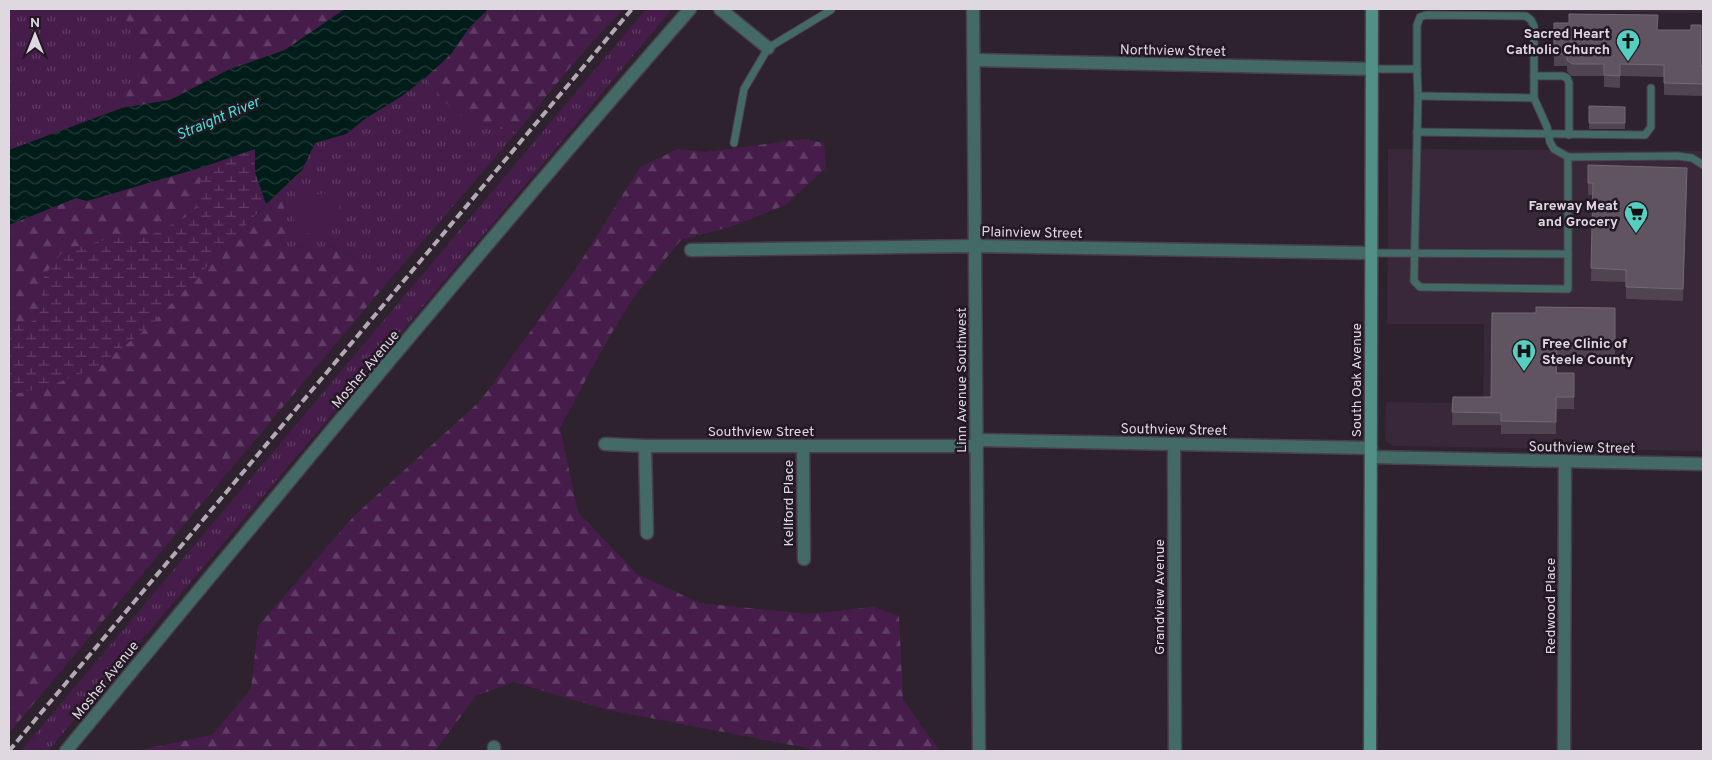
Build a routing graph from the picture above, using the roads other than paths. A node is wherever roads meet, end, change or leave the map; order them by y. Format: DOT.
graph roads {
  1 [pos="690,9"];
  2 [pos="720,9"];
  3 [pos="973,9"];
  4 [pos="1372,9"];
  5 [pos="831,10"];
  6 [pos="768,48"];
  7 [pos="974,60"];
  8 [pos="1372,69"];
  9 [pos="1417,69"];
  10 [pos="1534,76"];
  11 [pos="1651,88"];
  12 [pos="1418,96"];
  13 [pos="1534,98"];
  14 [pos="1417,132"];
  15 [pos="1547,134"];
  16 [pos="1569,135"];
  17 [pos="734,143"];
  18 [pos="1568,156"];
  19 [pos="1703,165"];
  20 [pos="975,246"];
  21 [pos="691,250"];
  22 [pos="1372,253"];
  23 [pos="1414,254"];
  24 [pos="1568,254"];
  25 [pos="977,443"];
  26 [pos="605,444"];
  27 [pos="1174,444"];
  28 [pos="646,446"];
  29 [pos="803,446"];
  30 [pos="1371,453"];
  31 [pos="1565,461"];
  32 [pos="1703,464"];
  33 [pos="647,533"];
  34 [pos="804,560"];
  35 [pos="66,751"];
  36 [pos="979,751"];
  37 [pos="1175,751"];
  38 [pos="1370,751"];
  39 [pos="1564,751"];
  1 -- 35 [label="street, Mosher Avenue"];
  2 -- 6 [label="street"];
  3 -- 7 [label="street, Linn Avenue Southwest"];
  4 -- 8 [label="main road, South Oak Avenue"];
  5 -- 6 [label="lane"];
  6 -- 17 [label="lane"];
  7 -- 8 [label="street, Northview Street"];
  7 -- 20 [label="street, Linn Avenue Southwest"];
  8 -- 9 [label="lane"];
  8 -- 22 [label="main road, South Oak Avenue"];
  9 -- 10 [label="lane"];
  9 -- 12 [label="lane"];
  10 -- 13 [label="lane"];
  10 -- 16 [label="lane"];
  11 -- 16 [label="lane"];
  12 -- 13 [label="lane"];
  12 -- 14 [label="lane"];
  13 -- 15 [label="lane"];
  14 -- 15 [label="lane"];
  14 -- 23 [label="lane"];
  15 -- 16 [label="lane"];
  15 -- 18 [label="lane"];
  18 -- 19 [label="lane"];
  18 -- 24 [label="lane"];
  20 -- 21 [label="street, Plainview Street"];
  20 -- 22 [label="street, Plainview Street"];
  20 -- 25 [label="street, Linn Avenue Southwest"];
  22 -- 23 [label="lane"];
  22 -- 30 [label="main road, South Oak Avenue"];
  23 -- 24 [label="lane"];
  23 -- 24 [label="lane"];
  25 -- 27 [label="street, Southview Street"];
  25 -- 29 [label="street, Southview Street"];
  25 -- 36 [label="street, Linn Avenue Southwest"];
  26 -- 28 [label="street, Southview Street"];
  27 -- 30 [label="street, Southview Street"];
  27 -- 37 [label="street, Grandview Avenue"];
  28 -- 29 [label="street, Southview Street"];
  28 -- 33 [label="street"];
  29 -- 34 [label="street, Kellford Place"];
  30 -- 31 [label="street, Southview Street"];
  30 -- 38 [label="main road, South Oak Avenue"];
  31 -- 32 [label="street, Southview Street"];
  31 -- 39 [label="street, Redwood Place"];
}
